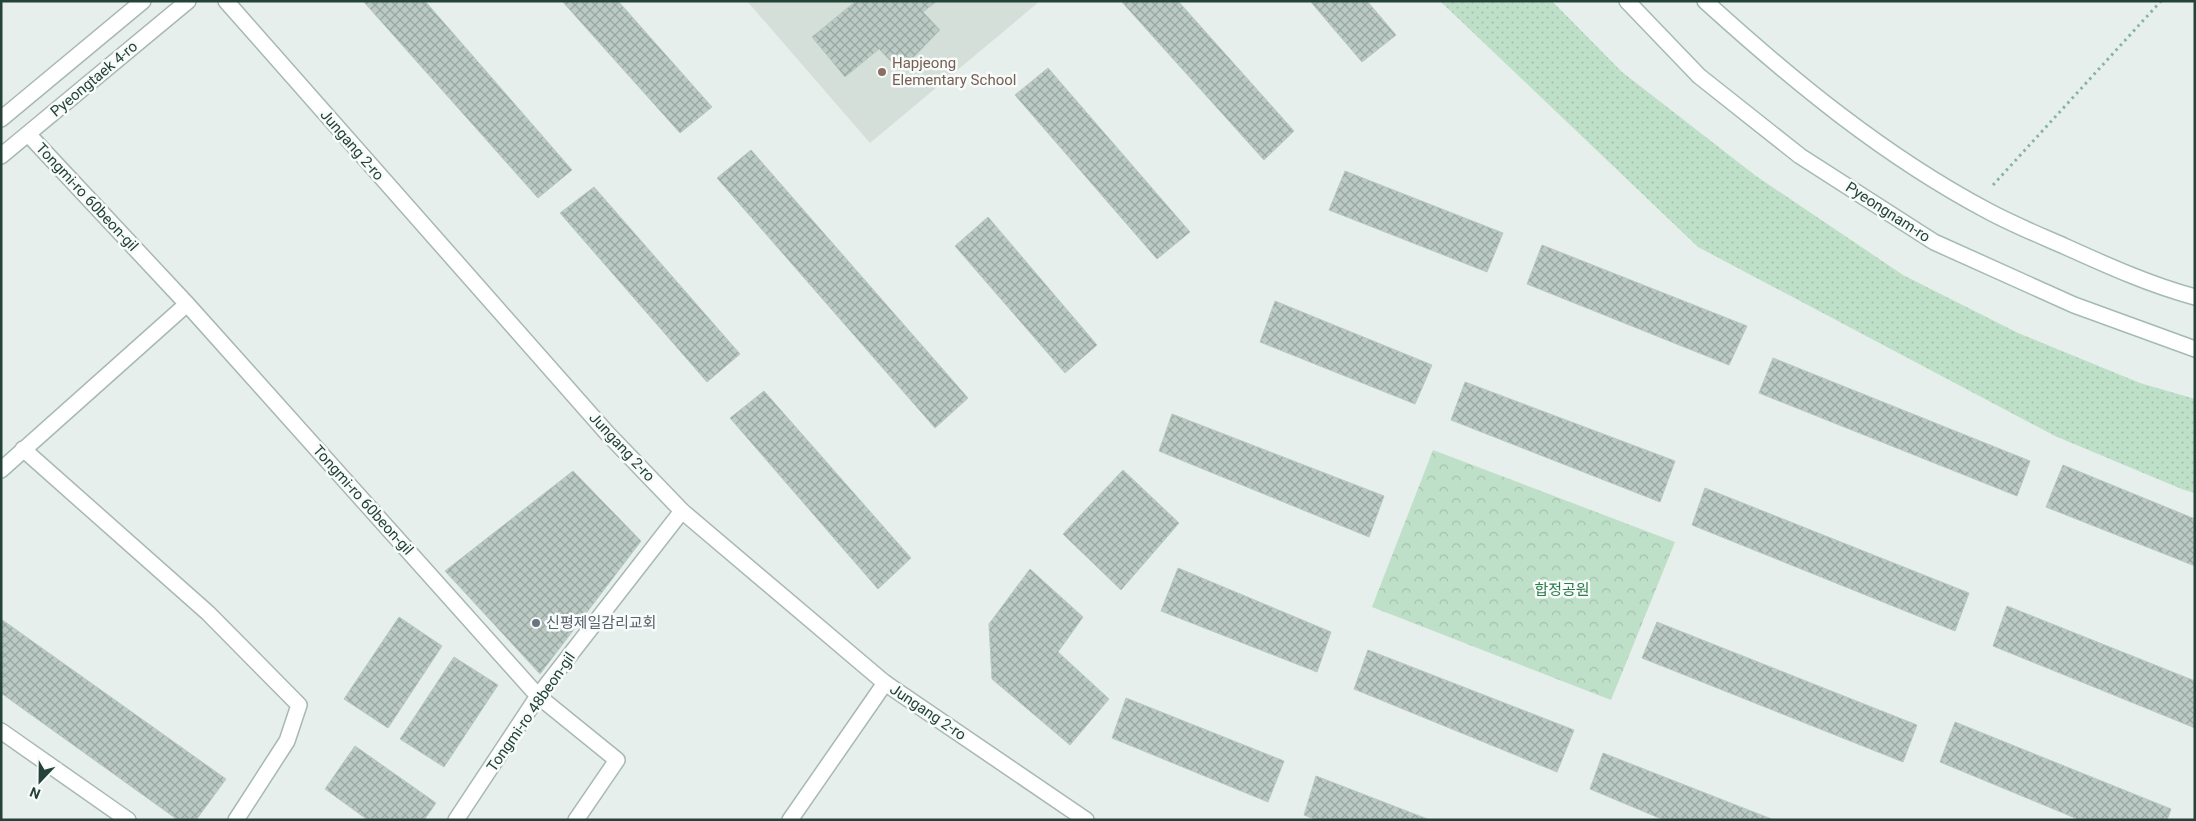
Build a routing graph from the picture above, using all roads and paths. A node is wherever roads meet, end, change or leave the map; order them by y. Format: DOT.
graph roads {
  1 [pos="143,1"];
  2 [pos="188,1"];
  3 [pos="226,1"];
  4 [pos="1627,1"];
  5 [pos="1705,1"];
  6 [pos="2161,1"];
  7 [pos="1,119"];
  8 [pos="28,134"];
  9 [pos="1,156"];
  10 [pos="1976,204"];
  11 [pos="2195,297"];
  12 [pos="187,304"];
  13 [pos="2195,349"];
  14 [pos="24,448"];
  15 [pos="1,470"];
  16 [pos="682,511"];
  17 [pos="885,683"];
  18 [pos="538,696"];
  19 [pos="1,731"];
  20 [pos="128,820"];
  21 [pos="236,820"];
  22 [pos="456,820"];
  23 [pos="576,820"];
  24 [pos="790,820"];
  25 [pos="1086,820"];
  1 -- 7 [label="street, Pyeongtaek 4-ro"];
  2 -- 8 [label="street, Pyeongtaek 4-ro"];
  3 -- 16 [label="street, Jungang 2-ro"];
  4 -- 13 [label="street, Pyeongnam-ro"];
  5 -- 10 [label="street"];
  6 -- 10 [label="path"];
  8 -- 9 [label="street, Pyeongtaek 4-ro"];
  8 -- 12 [label="street, Tongmi-ro 60beon-gil"];
  10 -- 11 [label="street"];
  12 -- 14 [label="street"];
  12 -- 18 [label="street, Tongmi-ro 60beon-gil"];
  14 -- 15 [label="street"];
  14 -- 21 [label="street"];
  16 -- 17 [label="street, Jungang 2-ro"];
  16 -- 18 [label="street, Tongmi-ro 48beon-gil"];
  17 -- 24 [label="street"];
  17 -- 25 [label="street, Jungang 2-ro"];
  18 -- 22 [label="street, Tongmi-ro 48beon-gil"];
  18 -- 23 [label="street, Tongmi-ro 60beon-gil"];
  19 -- 20 [label="street"];
}
